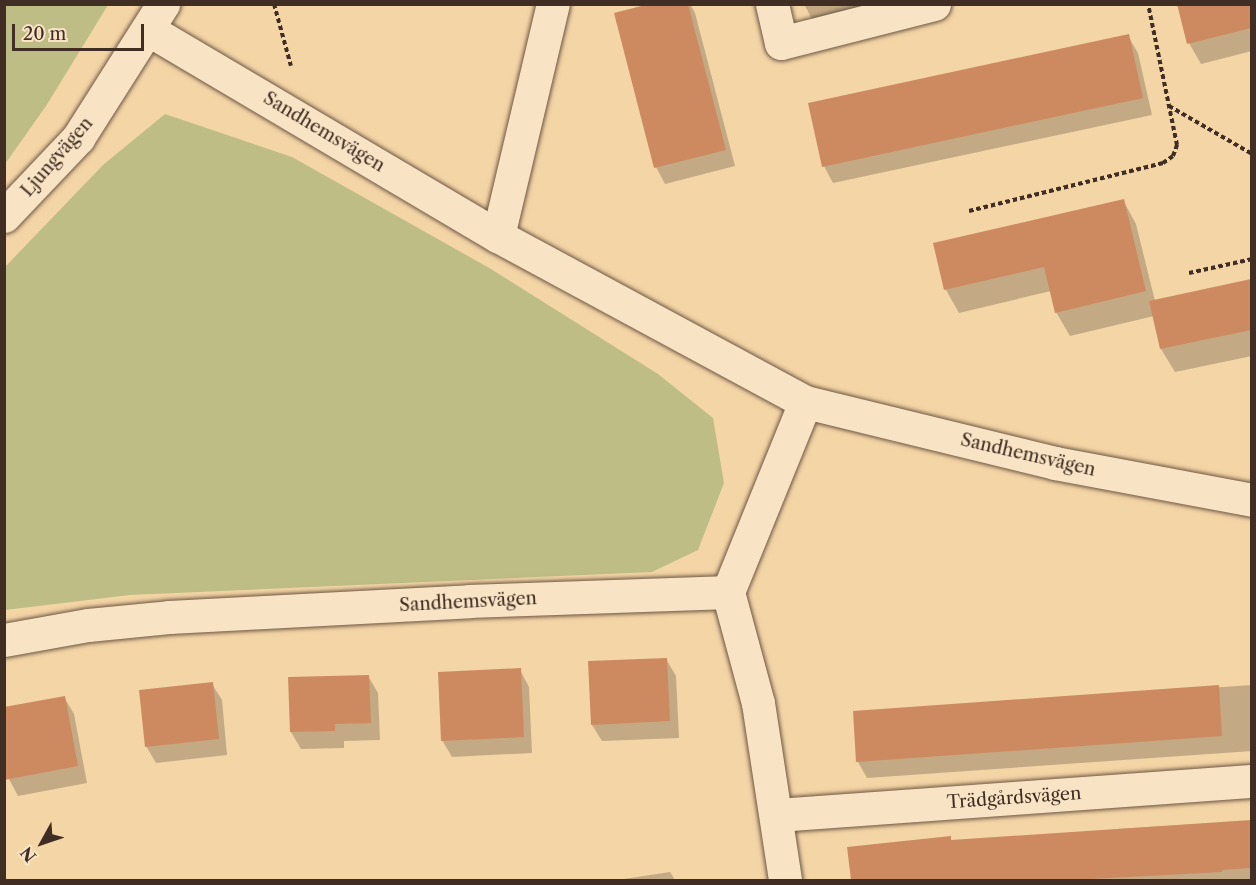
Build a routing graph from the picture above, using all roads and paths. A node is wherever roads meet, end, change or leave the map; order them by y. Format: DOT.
graph roads {
  1 [pos="274,4"];
  2 [pos="553,4"];
  3 [pos="772,4"];
  4 [pos="934,4"];
  5 [pos="1148,4"];
  6 [pos="156,17"];
  7 [pos="1168,106"];
  8 [pos="285,108"];
  9 [pos="1251,154"];
  10 [pos="969,211"];
  11 [pos="4,216"];
  12 [pos="498,236"];
  13 [pos="1251,259"];
  14 [pos="1189,273"];
  15 [pos="805,402"];
  16 [pos="1251,500"];
  17 [pos="728,592"];
  18 [pos="4,640"];
  19 [pos="1251,781"];
  20 [pos="776,815"];
  21 [pos="785,880"];
  1 -- 8 [label="path"];
  2 -- 12 [label="street"];
  3 -- 4 [label="street"];
  5 -- 7 [label="path"];
  6 -- 8 [label="street, Sandhemsvägen"];
  6 -- 11 [label="street, Ljungvägen"];
  7 -- 9 [label="path"];
  7 -- 10 [label="path"];
  8 -- 12 [label="street, Sandhemsvägen"];
  12 -- 15 [label="street, Sandhemsvägen"];
  13 -- 14 [label="path"];
  15 -- 16 [label="street, Sandhemsvägen"];
  15 -- 17 [label="street"];
  17 -- 18 [label="street, Sandhemsvägen"];
  17 -- 20 [label="street"];
  19 -- 20 [label="street, Trädgårdsvägen"];
  20 -- 21 [label="street"];
}
